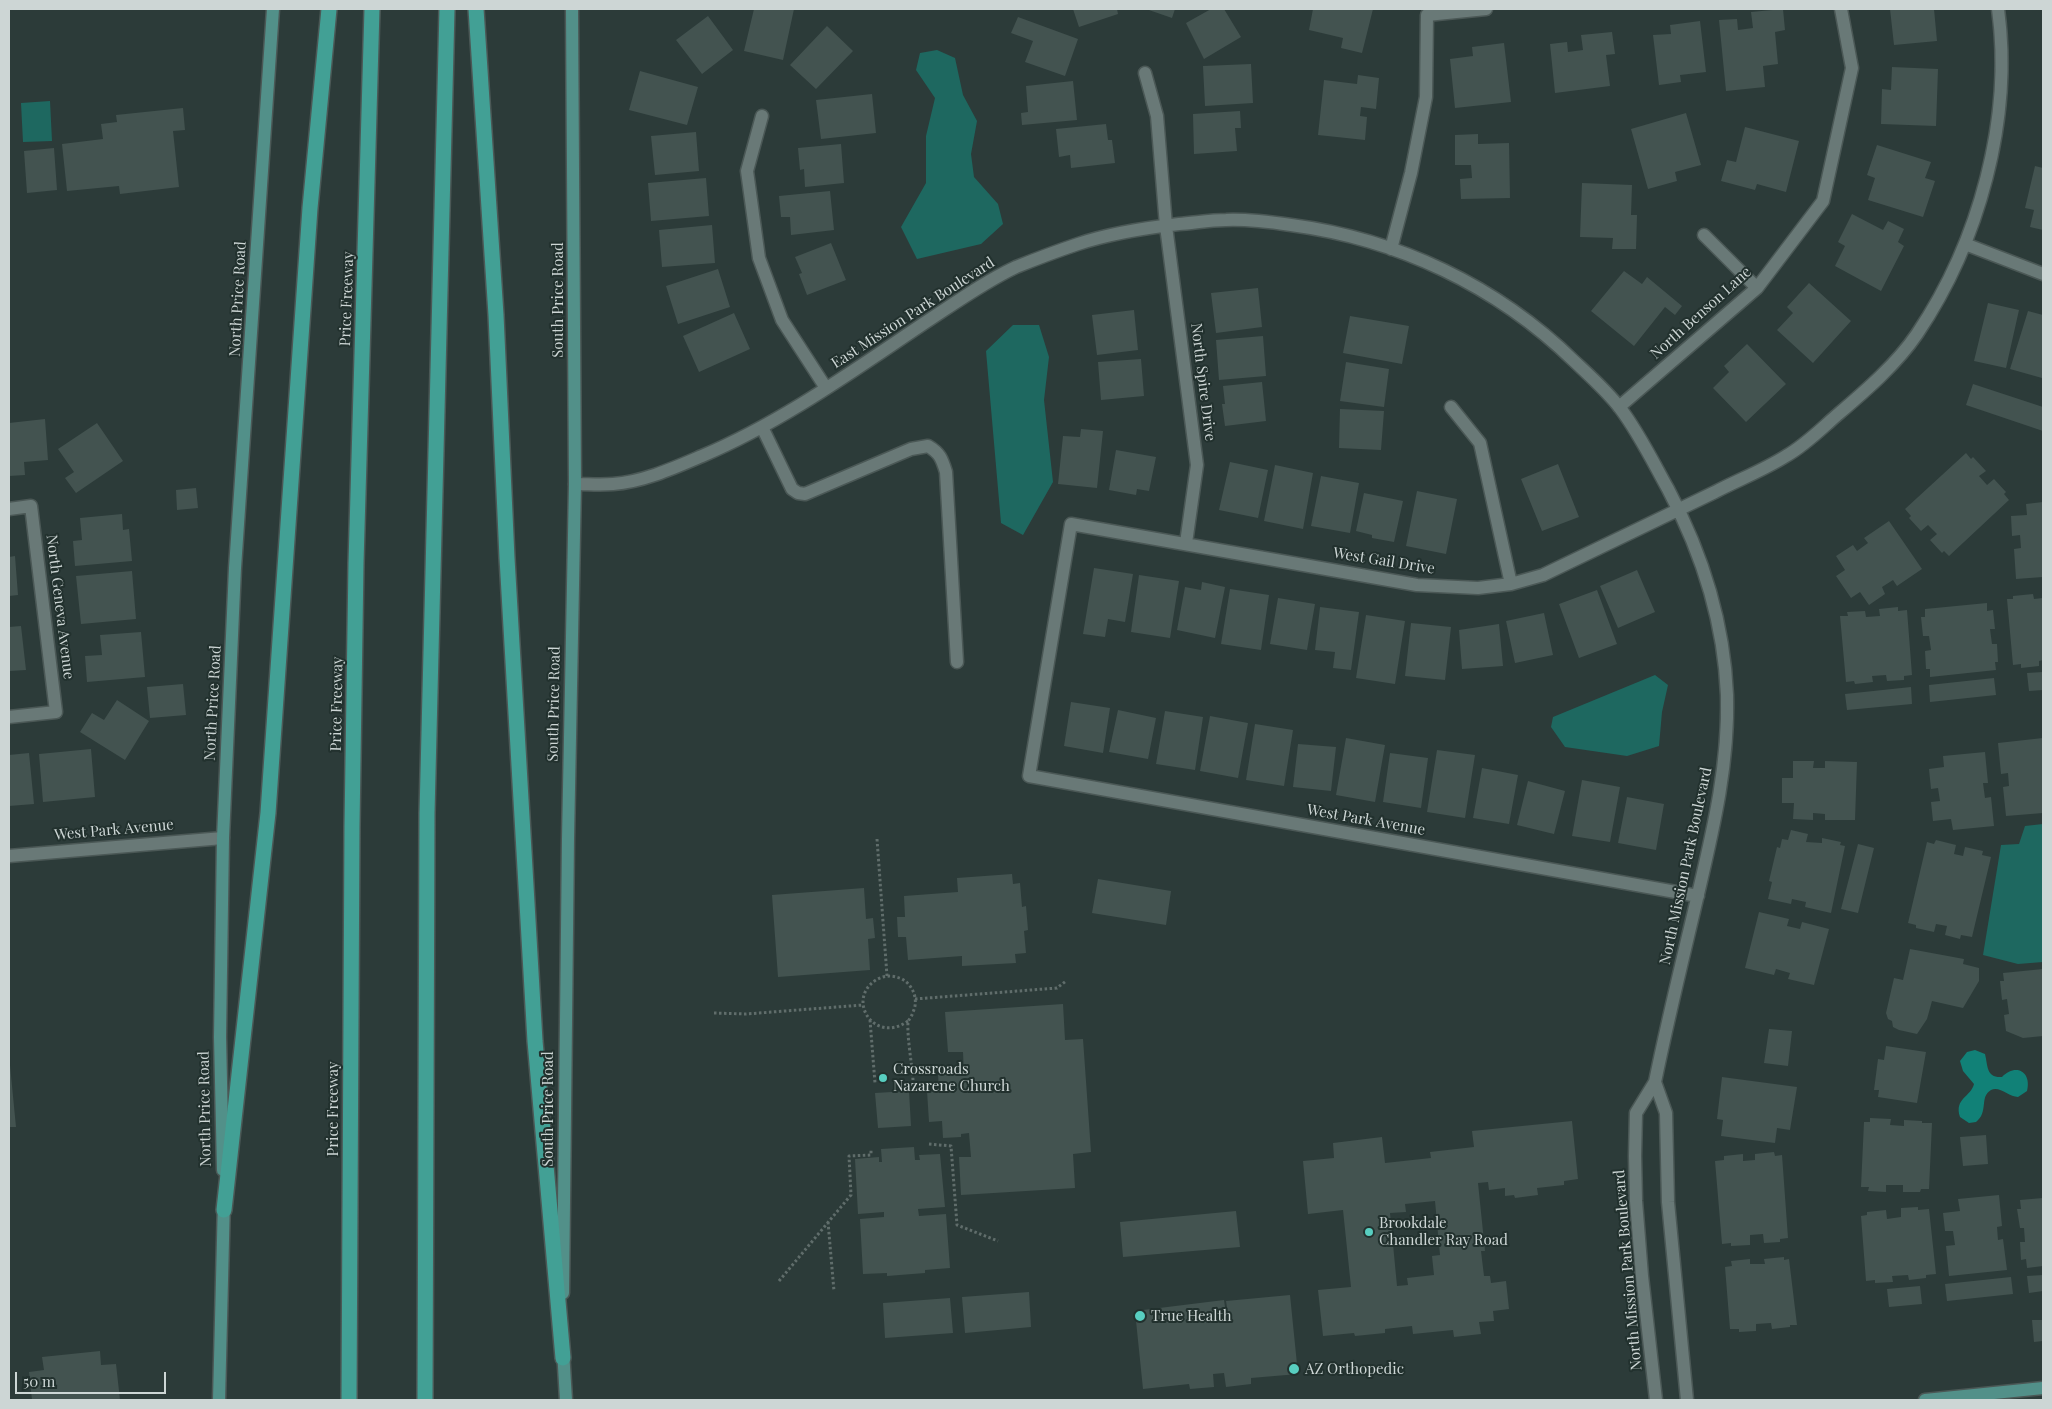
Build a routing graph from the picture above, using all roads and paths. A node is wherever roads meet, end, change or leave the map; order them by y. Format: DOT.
graph roads {
  1 [pos="274,9"];
  2 [pos="329,9"];
  3 [pos="372,9"];
  4 [pos="447,9"];
  5 [pos="476,9"];
  6 [pos="572,9"];
  7 [pos="1486,9"];
  8 [pos="1841,9"];
  9 [pos="1998,9"];
  10 [pos="1145,74"];
  11 [pos="762,116"];
  12 [pos="1166,226"];
  13 [pos="1704,235"];
  14 [pos="1965,244"];
  15 [pos="1391,249"];
  16 [pos="2043,274"];
  17 [pos="1757,288"];
  18 [pos="826,388"];
  19 [pos="1451,407"];
  20 [pos="1619,407"];
  21 [pos="762,426"];
  22 [pos="575,484"];
  23 [pos="9,509"];
  24 [pos="1679,510"];
  25 [pos="1186,543"];
  26 [pos="1511,584"];
  27 [pos="957,662"];
  28 [pos="9,717"];
  29 [pos="1029,776"];
  30 [pos="223,838"];
  31 [pos="877,839"];
  32 [pos="9,856"];
  33 [pos="1698,896"];
  34 [pos="887,976"];
  35 [pos="1066,981"];
  36 [pos="915,1000"];
  37 [pos="863,1005"];
  38 [pos="714,1013"];
  39 [pos="870,1020"];
  40 [pos="908,1021"];
  41 [pos="913,1080"];
  42 [pos="1655,1082"];
  43 [pos="875,1083"];
  44 [pos="929,1144"];
  45 [pos="870,1149"];
  46 [pos="224,1210"];
  47 [pos="828,1222"];
  48 [pos="998,1241"];
  49 [pos="779,1280"];
  50 [pos="834,1292"];
  51 [pos="563,1358"];
  52 [pos="2043,1388"];
  53 [pos="219,1400"];
  54 [pos="350,1400"];
  55 [pos="425,1400"];
  56 [pos="566,1400"];
  57 [pos="1656,1400"];
  58 [pos="1687,1400"];
  59 [pos="1925,1400"];
  1 -- 30 [label="main road, North Price Road"];
  2 -- 46 [label="highway"];
  3 -- 54 [label="highway, Price Freeway"];
  4 -- 55 [label="highway"];
  5 -- 51 [label="highway"];
  6 -- 22 [label="main road, South Price Road"];
  7 -- 15 [label="street"];
  8 -- 17 [label="street, North Benson Lane"];
  9 -- 14 [label="street, West Gail Drive"];
  10 -- 12 [label="street, North Spire Drive"];
  11 -- 18 [label="street"];
  12 -- 15 [label="street, East Mission Park Boulevard"];
  12 -- 18 [label="street, East Mission Park Boulevard"];
  12 -- 25 [label="street, North Spire Drive"];
  13 -- 17 [label="street"];
  14 -- 16 [label="street"];
  14 -- 24 [label="street, West Gail Drive"];
  15 -- 20 [label="street, East Mission Park Boulevard"];
  17 -- 20 [label="street, North Benson Lane"];
  18 -- 21 [label="street, East Mission Park Boulevard"];
  19 -- 26 [label="street"];
  20 -- 24 [label="street, North Mission Park Boulevard"];
  21 -- 22 [label="street, East Mission Park Boulevard"];
  21 -- 27 [label="street"];
  22 -- 51 [label="main road, South Price Road"];
  23 -- 28 [label="street, North Geneva Avenue"];
  24 -- 26 [label="street, West Gail Drive"];
  24 -- 33 [label="street, North Mission Park Boulevard"];
  25 -- 26 [label="street, West Gail Drive"];
  25 -- 29 [label="street, West Gail Drive"];
  29 -- 33 [label="street, West Park Avenue"];
  30 -- 32 [label="street, West Park Avenue"];
  30 -- 46 [label="main road, North Price Road"];
  31 -- 34 [label="path"];
  33 -- 42 [label="street, North Mission Park Boulevard"];
  34 -- 36 [label="path"];
  34 -- 37 [label="path"];
  35 -- 36 [label="path"];
  36 -- 40 [label="path"];
  37 -- 38 [label="path"];
  37 -- 39 [label="path"];
  39 -- 40 [label="path"];
  39 -- 43 [label="path"];
  40 -- 41 [label="path"];
  42 -- 57 [label="street, North Mission Park Boulevard"];
  42 -- 58 [label="street"];
  44 -- 48 [label="path"];
  45 -- 47 [label="path"];
  46 -- 53 [label="main road, North Price Road"];
  47 -- 49 [label="path"];
  47 -- 50 [label="path"];
  51 -- 56 [label="main road, South Price Road"];
  52 -- 59 [label="main road"];
}
